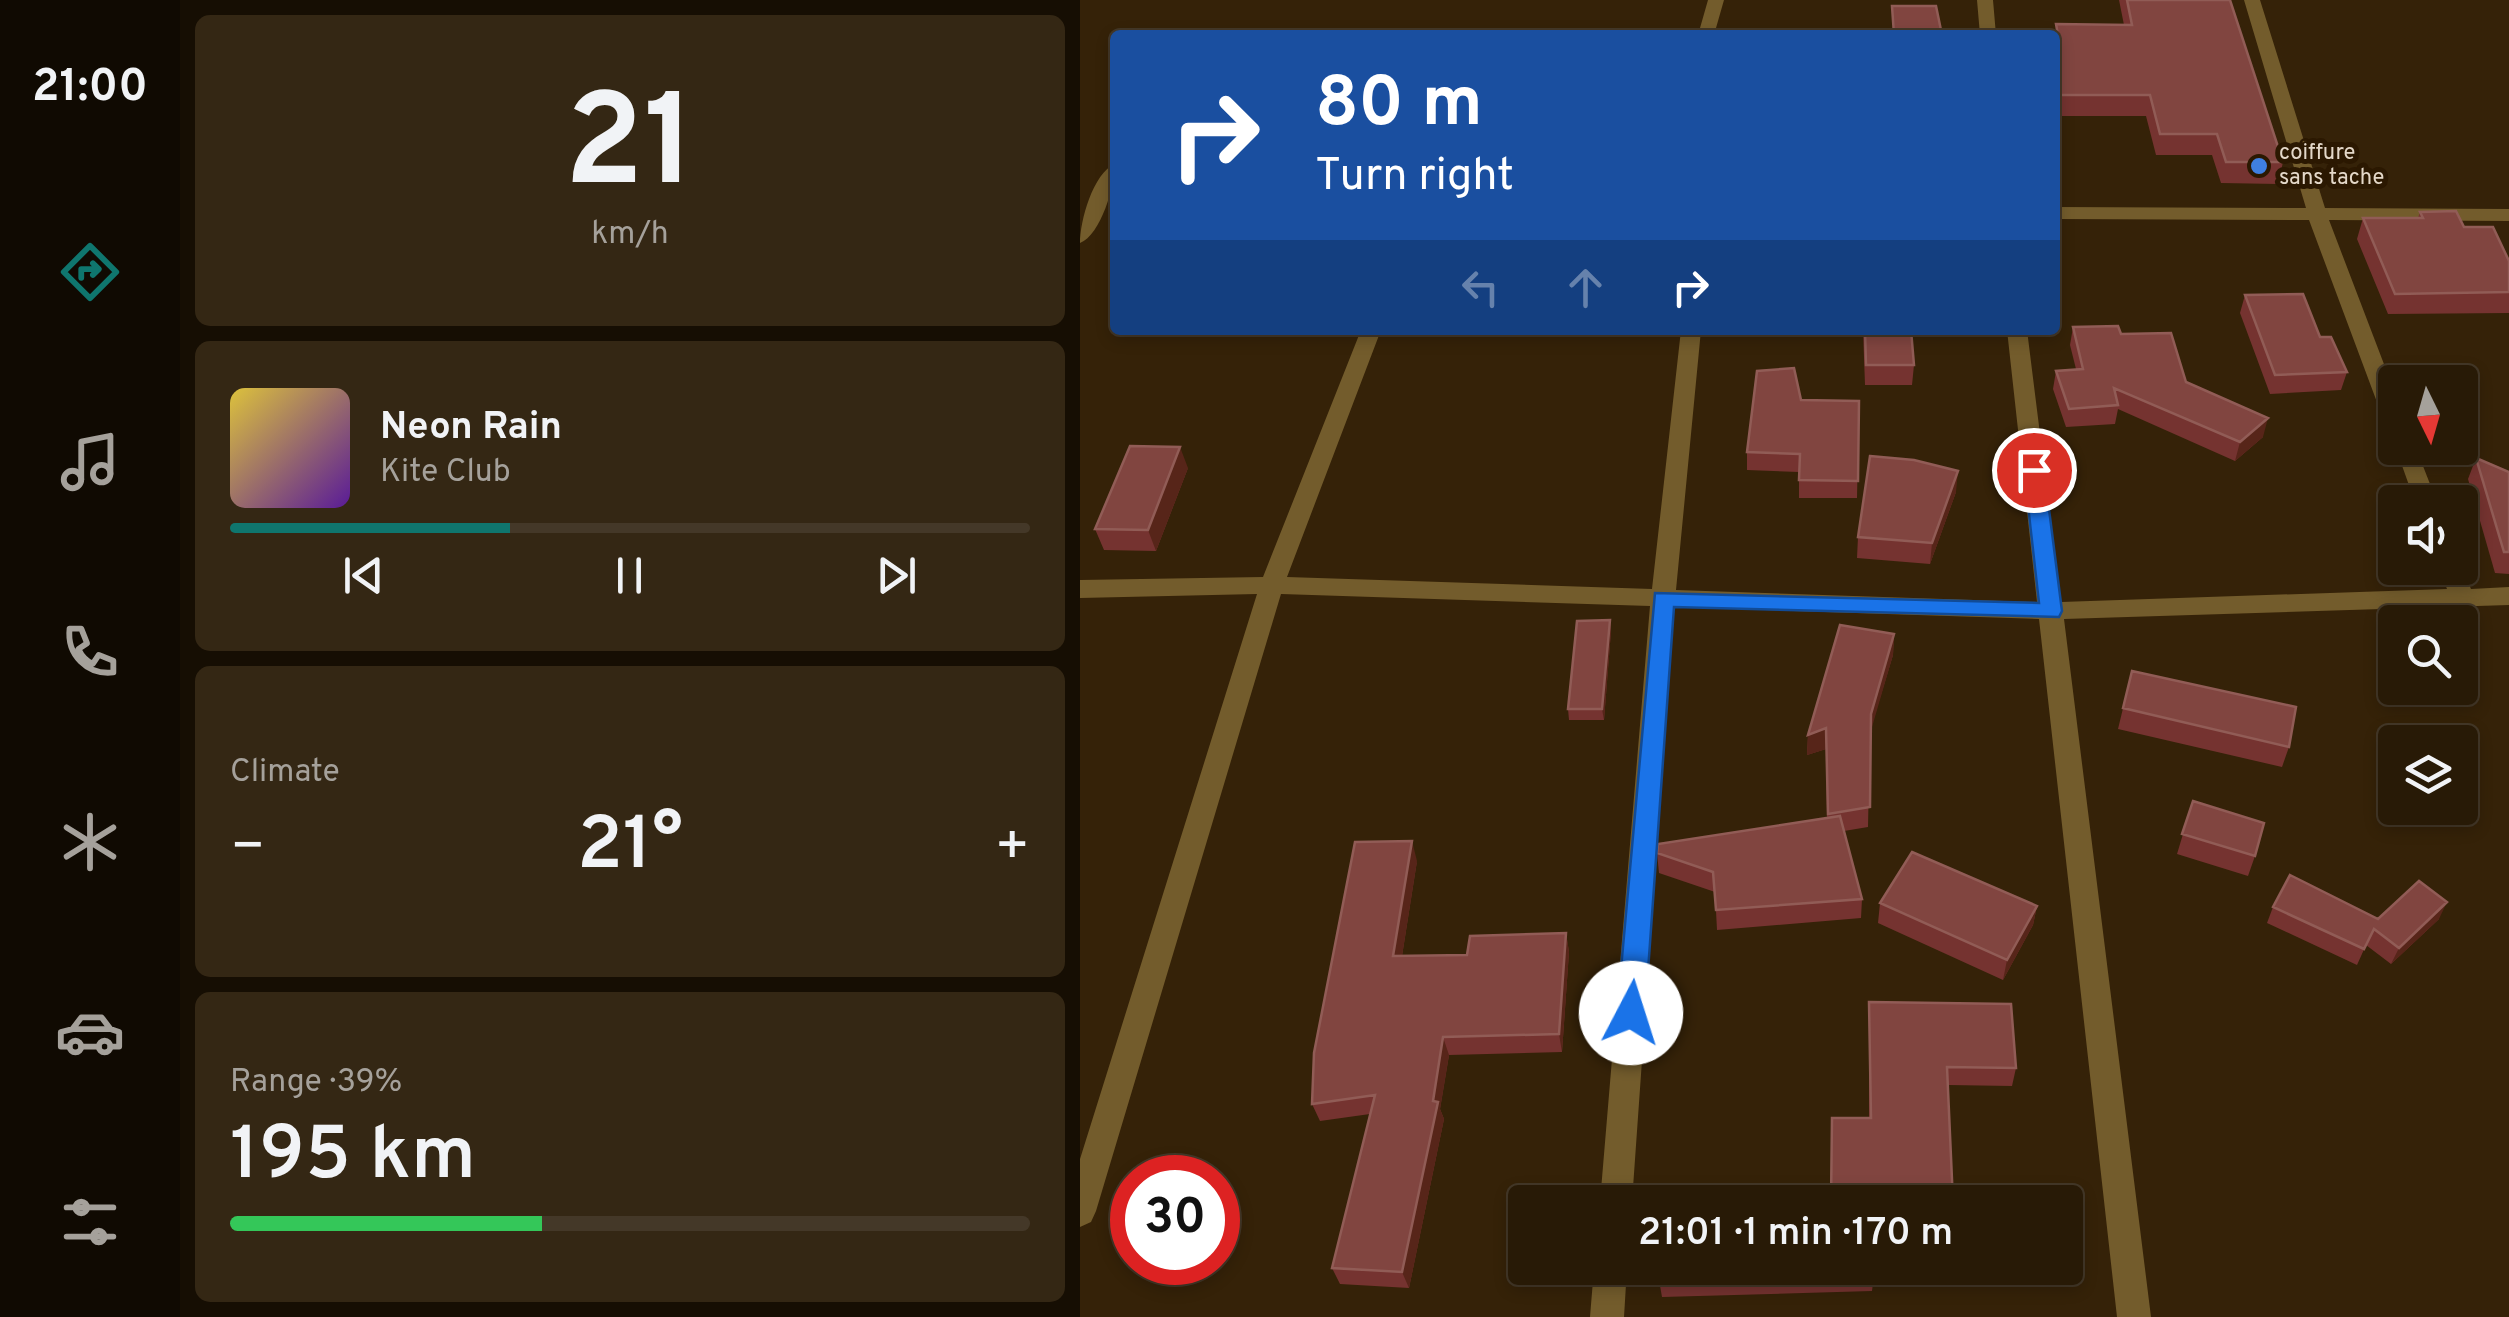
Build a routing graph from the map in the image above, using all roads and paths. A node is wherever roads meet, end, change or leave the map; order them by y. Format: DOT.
graph roads {
  1 [pos="1716,0"];
  2 [pos="1985,0"];
  3 [pos="2252,0"];
  4 [pos="1707,30"];
  5 [pos="1988,30"];
  6 [pos="1098,199"];
  7 [pos="2060,213"];
  8 [pos="2509,215"];
  9 [pos="2318,218"];
  10 [pos="1080,238"];
  11 [pos="1369,335"];
  12 [pos="1689,335"];
  13 [pos="2017,335"];
  14 [pos="2378,376"];
  15 [pos="1272,584"];
  16 [pos="2457,585"];
  17 [pos="1080,589"];
  18 [pos="2461,596"];
  19 [pos="2509,596"];
  20 [pos="1663,598"];
  21 [pos="2051,611"];
  22 [pos="1617,1185"];
  23 [pos="1080,1210"];
  24 [pos="1610,1285"];
  25 [pos="1607,1317"];
  26 [pos="2134,1317"];
  1 -- 4 [label="street"];
  2 -- 5 [label="street"];
  3 -- 9 [label="street"];
  6 -- 10 [label="street"];
  7 -- 9 [label="street"];
  8 -- 9 [label="street"];
  9 -- 14 [label="street"];
  11 -- 15 [label="street"];
  12 -- 20 [label="street"];
  13 -- 21 [label="street"];
  15 -- 17 [label="street"];
  15 -- 20 [label="street"];
  15 -- 23 [label="street"];
  16 -- 18 [label="street"];
  18 -- 19 [label="street"];
  18 -- 21 [label="street"];
  20 -- 21 [label="street"];
  20 -- 22 [label="street"];
  21 -- 26 [label="street"];
  24 -- 25 [label="street"];
}
